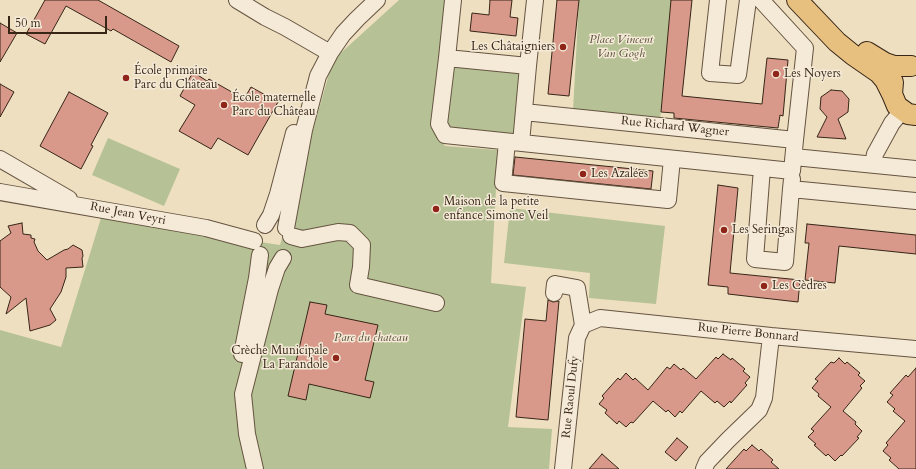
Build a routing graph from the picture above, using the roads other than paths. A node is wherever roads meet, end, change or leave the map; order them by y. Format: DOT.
graph roads {
  1 [pos="237,0"];
  2 [pos="362,0"];
  3 [pos="377,0"];
  4 [pos="454,0"];
  5 [pos="535,0"];
  6 [pos="718,0"];
  7 [pos="748,0"];
  8 [pos="761,0"];
  9 [pos="797,0"];
  10 [pos="813,0"];
  11 [pos="325,50"];
  12 [pos="447,58"];
  13 [pos="528,66"];
  14 [pos="913,66"];
  15 [pos="903,107"];
  16 [pos="524,112"];
  17 [pos="795,140"];
  18 [pos="514,143"];
  19 [pos="0,159"];
  20 [pos="672,159"];
  21 [pos="793,164"];
  22 [pos="873,164"];
  23 [pos="762,168"];
  24 [pos="916,169"];
  25 [pos="791,189"];
  26 [pos="0,192"];
  27 [pos="916,201"];
  28 [pos="79,205"];
  29 [pos="265,225"];
  30 [pos="289,232"];
  31 [pos="257,248"];
  32 [pos="283,258"];
  33 [pos="554,293"];
  34 [pos="436,303"];
  35 [pos="582,325"];
  36 [pos="770,336"];
  37 [pos="916,349"];
  38 [pos="246,469"];
  39 [pos="255,469"];
  40 [pos="563,469"];
  41 [pos="704,469"];
  1 -- 11 [label="street"];
  2 -- 11 [label="street"];
  3 -- 11 [label="street"];
  4 -- 12 [label="street"];
  5 -- 13 [label="street"];
  6 -- 7 [label="street"];
  8 -- 17 [label="street"];
  9 -- 15 [label="main road"];
  10 -- 14 [label="main road"];
  11 -- 29 [label="street"];
  11 -- 30 [label="street"];
  12 -- 13 [label="street"];
  12 -- 18 [label="street"];
  13 -- 16 [label="street"];
  14 -- 15 [label="main road"];
  15 -- 22 [label="street"];
  16 -- 17 [label="street, Rue Richard Wagner"];
  16 -- 18 [label="street"];
  17 -- 21 [label="street"];
  18 -- 20 [label="street"];
  18 -- 20 [label="street"];
  19 -- 28 [label="street"];
  20 -- 23 [label="street"];
  21 -- 22 [label="street"];
  21 -- 23 [label="street"];
  21 -- 25 [label="street"];
  22 -- 24 [label="street"];
  23 -- 25 [label="street"];
  25 -- 27 [label="street"];
  26 -- 28 [label="street, Rue Jean Veyri"];
  28 -- 31 [label="street, Rue Jean Veyri"];
  29 -- 30 [label="street"];
  29 -- 31 [label="street"];
  30 -- 32 [label="street"];
  30 -- 34 [label="street"];
  31 -- 32 [label="street"];
  31 -- 38 [label="street"];
  32 -- 39 [label="street"];
  33 -- 35 [label="street"];
  35 -- 36 [label="street, Rue Pierre Bonnard"];
  35 -- 40 [label="street, Rue Raoul Dufy"];
  36 -- 37 [label="street, Rue Pierre Bonnard"];
  36 -- 41 [label="street"];
}
